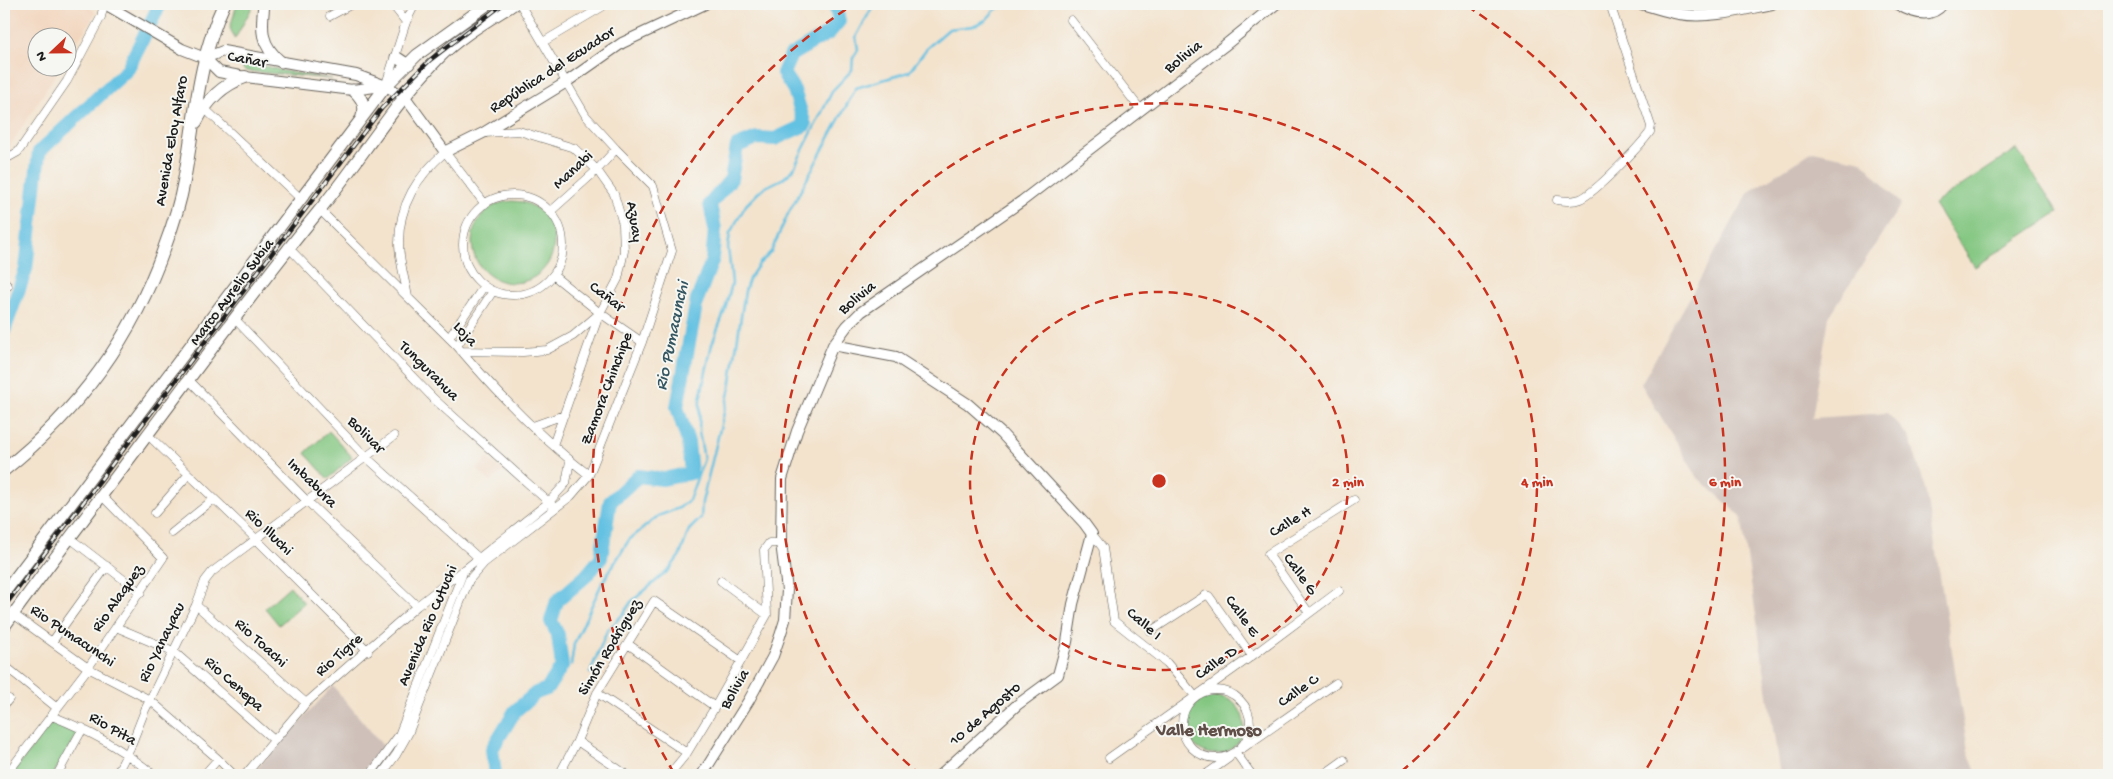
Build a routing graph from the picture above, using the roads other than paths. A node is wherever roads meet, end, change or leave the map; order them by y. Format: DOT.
graph roads {
  1 [pos="224,4"];
  2 [pos="264,4"];
  3 [pos="351,4"];
  4 [pos="392,4"];
  5 [pos="415,4"];
  6 [pos="488,4"];
  7 [pos="514,4"];
  8 [pos="520,4"];
  9 [pos="705,4"];
  10 [pos="1276,4"];
  11 [pos="1610,4"];
  12 [pos="1641,4"];
  13 [pos="1772,4"];
  14 [pos="1897,4"];
  15 [pos="1943,4"];
  16 [pos="108,5"];
  17 [pos="602,7"];
  18 [pos="330,16"];
  19 [pos="1072,20"];
  20 [pos="406,22"];
  21 [pos="543,42"];
  22 [pos="396,57"];
  23 [pos="205,58"];
  24 [pos="281,62"];
  25 [pos="409,64"];
  26 [pos="245,77"];
  27 [pos="565,83"];
  28 [pos="386,86"];
  29 [pos="353,90"];
  30 [pos="405,96"];
  31 [pos="204,108"];
  32 [pos="1141,110"];
  33 [pos="362,118"];
  34 [pos="192,128"];
  35 [pos="483,133"];
  36 [pos="616,149"];
  37 [pos="445,152"];
  38 [pos="4,157"];
  39 [pos="597,170"];
  40 [pos="301,199"];
  41 [pos="1557,200"];
  42 [pos="485,204"];
  43 [pos="320,210"];
  44 [pos="550,212"];
  45 [pos="288,247"];
  46 [pos="554,276"];
  47 [pos="484,286"];
  48 [pos="493,291"];
  49 [pos="408,297"];
  50 [pos="600,313"];
  51 [pos="235,319"];
  52 [pos="449,338"];
  53 [pos="642,342"];
  54 [pos="833,345"];
  55 [pos="459,348"];
  56 [pos="188,379"];
  57 [pos="564,415"];
  58 [pos="533,426"];
  59 [pos="148,435"];
  60 [pos="394,436"];
  61 [pos="553,445"];
  62 [pos="366,457"];
  63 [pos="570,461"];
  64 [pos="4,470"];
  65 [pos="188,475"];
  66 [pos="589,475"];
  67 [pos="102,496"];
  68 [pos="214,499"];
  69 [pos="306,500"];
  70 [pos="1354,500"];
  71 [pos="549,502"];
  72 [pos="555,508"];
  73 [pos="155,513"];
  74 [pos="172,533"];
  75 [pos="1092,534"];
  76 [pos="71,539"];
  77 [pos="256,539"];
  78 [pos="780,543"];
  79 [pos="1268,554"];
  80 [pos="481,560"];
  81 [pos="107,566"];
  82 [pos="464,570"];
  83 [pos="720,581"];
  84 [pos="1339,591"];
  85 [pos="4,593"];
  86 [pos="141,593"];
  87 [pos="196,605"];
  88 [pos="417,606"];
  89 [pos="1309,613"];
  90 [pos="13,614"];
  91 [pos="767,615"];
  92 [pos="4,627"];
  93 [pos="116,627"];
  94 [pos="1151,631"];
  95 [pos="52,642"];
  96 [pos="628,644"];
  97 [pos="174,651"];
  98 [pos="368,651"];
  99 [pos="1252,656"];
  100 [pos="741,661"];
  101 [pos="4,665"];
  102 [pos="88,668"];
  103 [pos="1336,682"];
  104 [pos="597,693"];
  105 [pos="1195,696"];
  106 [pos="150,700"];
  107 [pos="306,703"];
  108 [pos="715,707"];
  109 [pos="57,708"];
  110 [pos="52,716"];
  111 [pos="83,728"];
  112 [pos="274,740"];
  113 [pos="577,741"];
  114 [pos="127,753"];
  115 [pos="687,753"];
  116 [pos="1236,753"];
  117 [pos="1108,758"];
  118 [pos="218,759"];
  119 [pos="1344,760"];
  120 [pos="6,775"];
  121 [pos="57,775"];
  122 [pos="116,775"];
  123 [pos="154,775"];
  124 [pos="204,775"];
  125 [pos="234,775"];
  126 [pos="245,775"];
  127 [pos="370,775"];
  128 [pos="381,775"];
  129 [pos="559,775"];
  130 [pos="627,775"];
  131 [pos="669,775"];
  132 [pos="702,775"];
  133 [pos="940,775"];
  134 [pos="1204,775"];
  135 [pos="1252,775"];
  136 [pos="1323,775"];
  1 -- 23 [label="main road, Avenida Eloy Alfaro"];
  2 -- 24 [label="main road"];
  3 -- 18 [label="street"];
  4 -- 20 [label="street"];
  5 -- 20 [label="street"];
  6 -- 25 [label="main road, Marco Aurelio Subia"];
  7 -- 30 [label="main road, Marco Aurelio Subia"];
  8 -- 21 [label="street, Zamora Chinchipe"];
  9 -- 27 [label="street, República del Ecuador"];
  10 -- 32 [label="street, Bolivia"];
  11 -- 41 [label="street"];
  12 -- 13 [label="street"];
  14 -- 15 [label="street"];
  16 -- 23 [label="street"];
  16 -- 38 [label="street"];
  17 -- 21 [label="street"];
  19 -- 32 [label="street"];
  20 -- 22 [label="street"];
  21 -- 27 [label="street, Zamora Chinchipe"];
  22 -- 25 [label="main road"];
  22 -- 28 [label="street"];
  23 -- 24 [label="street, Cañar"];
  23 -- 26 [label="street, Cañar"];
  23 -- 34 [label="main road, Avenida Eloy Alfaro"];
  24 -- 28 [label="street, Cañar"];
  25 -- 28 [label="main road, Marco Aurelio Subia"];
  26 -- 29 [label="street, Cañar"];
  26 -- 31 [label="main road"];
  27 -- 35 [label="street, República del Ecuador"];
  27 -- 36 [label="street, Zamora Chinchipe"];
  28 -- 29 [label="street, Cañar"];
  28 -- 30 [label="street, Cañar"];
  28 -- 33 [label="main road, Marco Aurelio Subia"];
  29 -- 33 [label="main road"];
  30 -- 37 [label="street, Cañar"];
  30 -- 43 [label="main road, Marco Aurelio Subia"];
  31 -- 34 [label="main road"];
  31 -- 40 [label="street"];
  32 -- 54 [label="street, Bolivia"];
  33 -- 40 [label="main road, Marco Aurelio Subia"];
  34 -- 64 [label="main road, Avenida Eloy Alfaro"];
  35 -- 37 [label="street, República del Ecuador"];
  35 -- 39 [label="street, Azuay"];
  36 -- 39 [label="street, Manabi"];
  36 -- 53 [label="street, Zamora Chinchipe"];
  37 -- 42 [label="street, Cañar"];
  37 -- 49 [label="street"];
  39 -- 44 [label="street, Manabi"];
  39 -- 50 [label="street, Azuay"];
  40 -- 85 [label="main road, Marco Aurelio Subia"];
  42 -- 44 [label="street"];
  42 -- 47 [label="street"];
  43 -- 45 [label="main road, Marco Aurelio Subia"];
  43 -- 49 [label="street, Loja"];
  44 -- 46 [label="street"];
  45 -- 51 [label="main road, Marco Aurelio Subia"];
  45 -- 71 [label="street, Tungurahua"];
  46 -- 48 [label="street"];
  46 -- 50 [label="street, Cañar"];
  47 -- 48 [label="street"];
  47 -- 52 [label="street"];
  48 -- 55 [label="street"];
  49 -- 52 [label="street, Loja"];
  50 -- 53 [label="street, Cañar"];
  50 -- 55 [label="street, Azuay"];
  50 -- 57 [label="street"];
  51 -- 56 [label="main road, Marco Aurelio Subia"];
  51 -- 62 [label="street, Bolivar"];
  52 -- 55 [label="street, Loja"];
  53 -- 66 [label="street, Zamora Chinchipe"];
  54 -- 75 [label="street"];
  54 -- 78 [label="street, Bolivia"];
  55 -- 58 [label="street, Loja"];
  56 -- 59 [label="main road, Marco Aurelio Subia"];
  56 -- 69 [label="street, Imbabura"];
  57 -- 58 [label="street"];
  57 -- 61 [label="street"];
  58 -- 61 [label="street, Loja"];
  59 -- 65 [label="street, Rio Illuchi"];
  59 -- 67 [label="main road, Marco Aurelio Subia"];
  60 -- 62 [label="street"];
  61 -- 63 [label="street, Loja"];
  62 -- 69 [label="street"];
  62 -- 80 [label="street, Bolivar"];
  63 -- 66 [label="street, Loja"];
  63 -- 71 [label="street, Avenida Rio Cutuchi"];
  65 -- 68 [label="street, Rio Illuchi"];
  65 -- 73 [label="street"];
  66 -- 72 [label="street, Avenida Rio Cutuchi"];
  67 -- 76 [label="main road, Marco Aurelio Subia"];
  67 -- 86 [label="street, Rio Alaquez"];
  68 -- 74 [label="street"];
  68 -- 77 [label="street, Rio Illuchi"];
  69 -- 77 [label="street"];
  69 -- 88 [label="street, Imbabura"];
  70 -- 79 [label="street, Calle H"];
  71 -- 72 [label="street, Tungurahua"];
  71 -- 80 [label="street, Avenida Rio Cutuchi"];
  72 -- 80 [label="street, Avenida Rio Cutuchi"];
  75 -- 105 [label="street, Calle I"];
  75 -- 133 [label="street, 10 de Agosto"];
  76 -- 81 [label="street"];
  76 -- 90 [label="main road, Marco Aurelio Subia"];
  77 -- 87 [label="street, Rio Yanayacu"];
  77 -- 98 [label="street, Rio Illuchi"];
  78 -- 91 [label="street"];
  78 -- 132 [label="street, Bolivia"];
  79 -- 89 [label="street, Calle G"];
  80 -- 82 [label="street, Avenida Rio Cutuchi"];
  80 -- 128 [label="street, Avenida Rio Cutuchi"];
  81 -- 86 [label="street"];
  81 -- 95 [label="street"];
  82 -- 88 [label="street, Rio Tigre"];
  82 -- 127 [label="street, Avenida Rio Cutuchi"];
  83 -- 91 [label="street"];
  84 -- 89 [label="street, Calle D"];
  86 -- 93 [label="street, Rio Alaquez"];
  87 -- 97 [label="street, Rio Yanayacu"];
  87 -- 107 [label="street, Rio Toachi"];
  88 -- 98 [label="street, Rio Tigre"];
  89 -- 99 [label="street, Calle D"];
  90 -- 92 [label="main road, Marco Aurelio Subia"];
  90 -- 95 [label="street, Rio Pumacunchi"];
  91 -- 100 [label="street"];
  93 -- 97 [label="street, Rio Cenepa"];
  93 -- 102 [label="street, Rio Alaquez"];
  94 -- 99 [label="street, Calle E"];
  95 -- 102 [label="street, Rio Pumacunchi"];
  96 -- 100 [label="street, Simón Rodriguez"];
  96 -- 104 [label="street, Simón Rodriguez"];
  96 -- 108 [label="street"];
  97 -- 106 [label="street, Rio Yanayacu"];
  97 -- 112 [label="street, Rio Cenepa"];
  98 -- 107 [label="street, Rio Tigre"];
  99 -- 105 [label="street, Calle D"];
  100 -- 108 [label="street"];
  101 -- 109 [label="street"];
  102 -- 106 [label="street, Rio Pumacunchi"];
  102 -- 109 [label="street, Rio Alaquez"];
  103 -- 116 [label="street, Calle C"];
  104 -- 113 [label="street, Simón Rodriguez"];
  104 -- 115 [label="street"];
  105 -- 116 [label="street"];
  105 -- 116 [label="street"];
  105 -- 117 [label="street, Calle D"];
  106 -- 114 [label="street, Rio Yanayacu"];
  106 -- 118 [label="street, Rio Pumacunchi"];
  107 -- 112 [label="street, Rio Tigre"];
  108 -- 115 [label="street"];
  109 -- 110 [label="street, Rio Alaquez"];
  110 -- 111 [label="street, Rio Pita"];
  110 -- 120 [label="street, Rio Alaquez"];
  111 -- 114 [label="street, Rio Pita"];
  111 -- 121 [label="street"];
  112 -- 126 [label="street, Rio Tigre"];
  113 -- 129 [label="street, Simón Rodriguez"];
  113 -- 130 [label="street"];
  114 -- 122 [label="street, Rio Yanayacu"];
  114 -- 123 [label="street, Rio Pita"];
  115 -- 131 [label="street"];
  116 -- 134 [label="street, Calle C"];
  116 -- 135 [label="street"];
  118 -- 124 [label="street"];
  118 -- 125 [label="street, Rio Pumacunchi"];
  119 -- 136 [label="street"];
}
